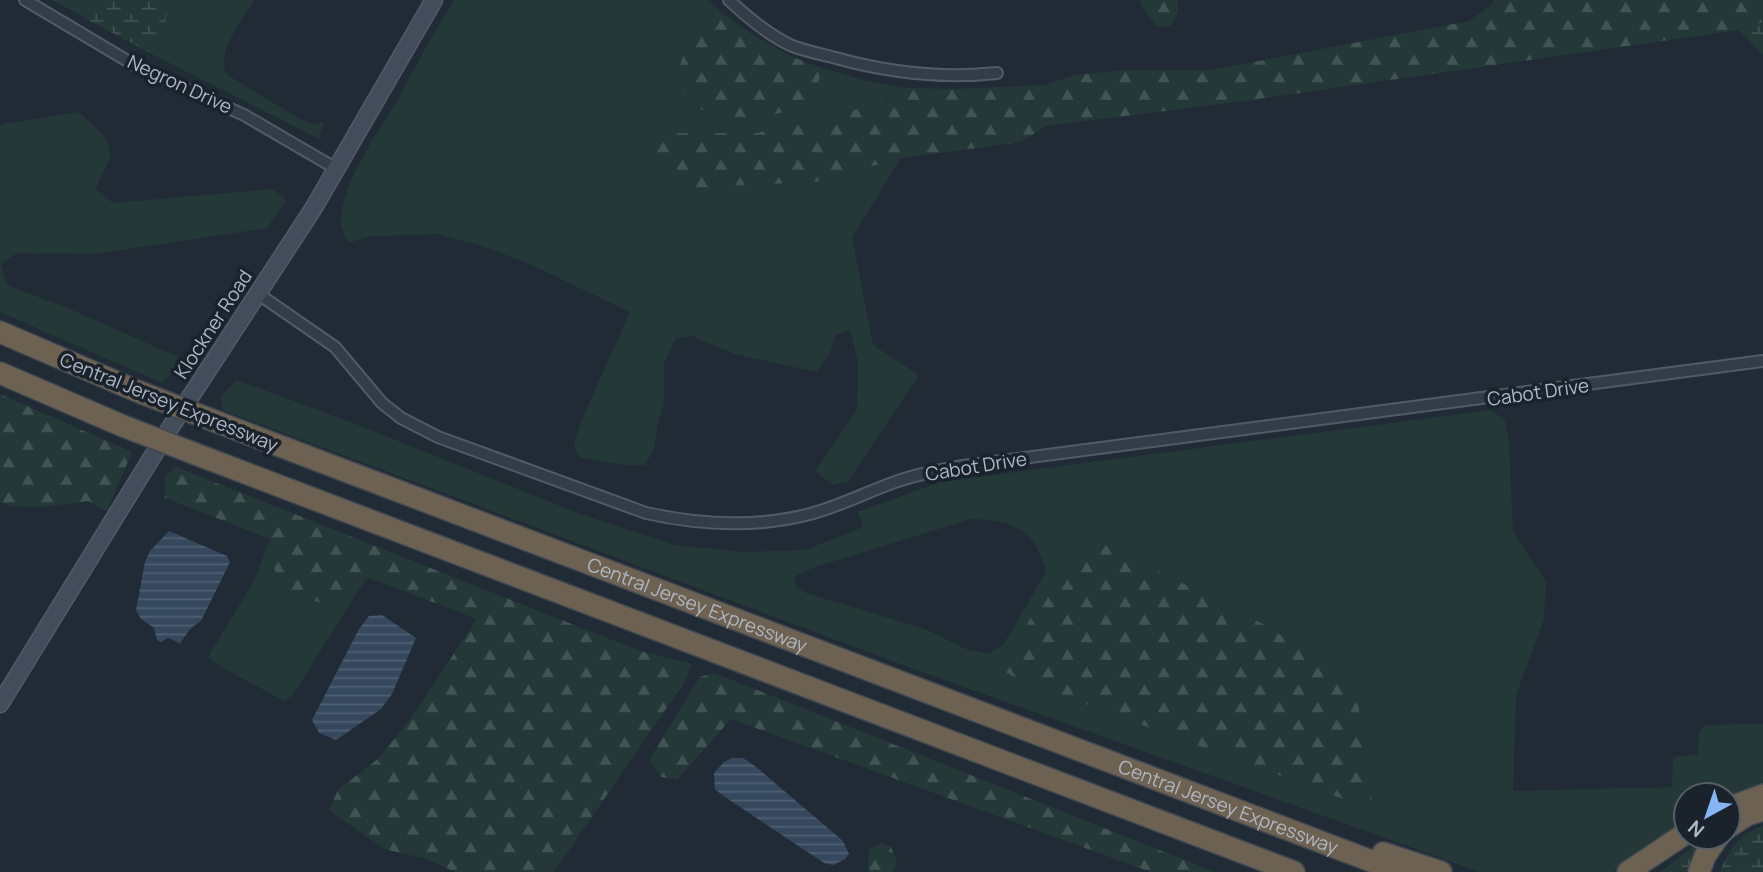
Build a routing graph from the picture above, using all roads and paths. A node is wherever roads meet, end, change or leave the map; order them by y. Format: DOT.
graph roads {
  1 [pos="25,0"];
  2 [pos="434,0"];
  3 [pos="729,0"];
  4 [pos="997,73"];
  5 [pos="335,168"];
  6 [pos="257,293"];
  7 [pos="0,332"];
  8 [pos="1763,361"];
  9 [pos="0,373"];
  10 [pos="0,704"];
  11 [pos="1161,781"];
  12 [pos="1763,795"];
  13 [pos="1742,803"];
  14 [pos="1763,810"];
  15 [pos="1148,816"];
  16 [pos="1742,819"];
  17 [pos="1672,842"];
  18 [pos="1708,851"];
  19 [pos="1283,872"];
  20 [pos="1294,872"];
  21 [pos="1400,872"];
  22 [pos="1441,872"];
  23 [pos="1628,872"];
  24 [pos="1699,872"];
  1 -- 5 [label="street, Negron Drive"];
  2 -- 5 [label="main road, Klockner Road"];
  3 -- 4 [label="street"];
  5 -- 6 [label="main road, Klockner Road"];
  6 -- 8 [label="street, Cabot Drive"];
  6 -- 10 [label="main road, Klockner Road"];
  7 -- 11 [label="highway, Central Jersey Expressway, bridge"];
  9 -- 15 [label="highway, Central Jersey Expressway, bridge"];
  11 -- 21 [label="highway, Central Jersey Expressway"];
  11 -- 22 [label="highway"];
  12 -- 13 [label="highway"];
  14 -- 16 [label="highway"];
  15 -- 19 [label="highway"];
  15 -- 20 [label="highway, Central Jersey Expressway"];
  17 -- 23 [label="highway"];
  18 -- 24 [label="highway"];
}
